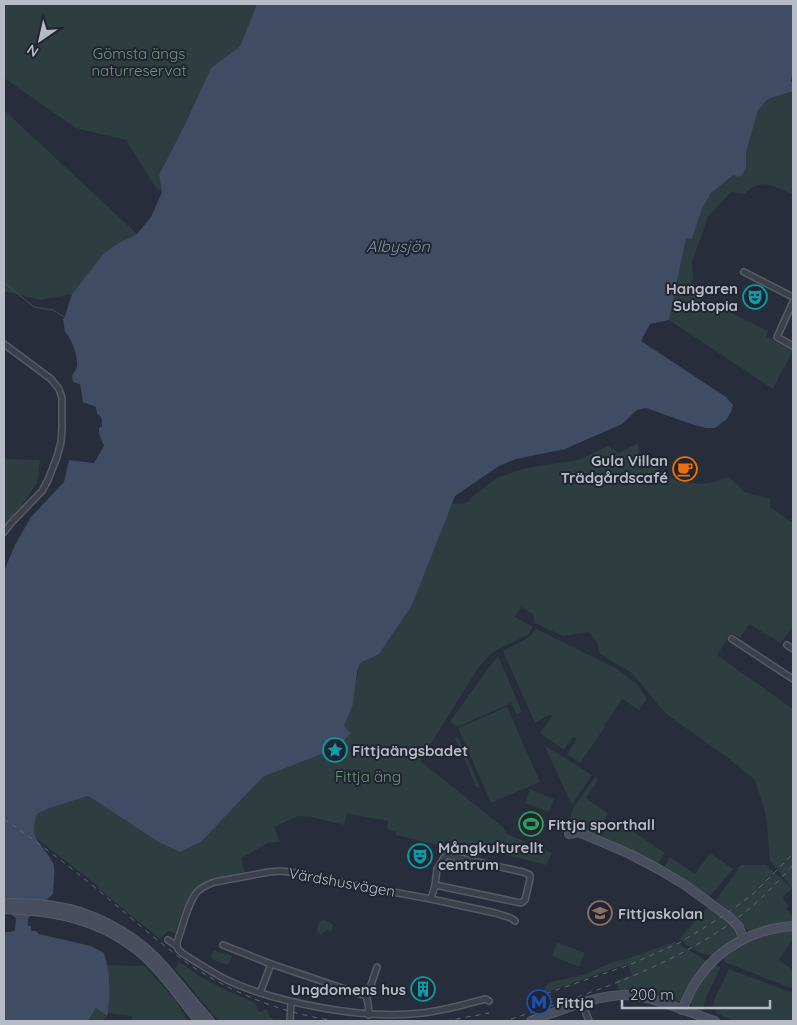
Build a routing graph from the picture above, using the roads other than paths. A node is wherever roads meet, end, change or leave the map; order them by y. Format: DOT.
graph roads {
  1 [pos="744,272"];
  2 [pos="793,297"];
  3 [pos="793,302"];
  4 [pos="4,344"];
  5 [pos="793,346"];
  6 [pos="4,532"];
  7 [pos="732,639"];
  8 [pos="787,645"];
  9 [pos="793,649"];
  10 [pos="793,679"];
  11 [pos="569,834"];
  12 [pos="435,885"];
  13 [pos="431,899"];
  14 [pos="4,903"];
  15 [pos="4,909"];
  16 [pos="54,909"];
  17 [pos="515,921"];
  18 [pos="793,926"];
  19 [pos="743,938"];
  20 [pos="168,940"];
  21 [pos="177,946"];
  22 [pos="223,946"];
  23 [pos="271,964"];
  24 [pos="377,967"];
  25 [pos="260,993"];
  26 [pos="366,996"];
  27 [pos="490,1001"];
  28 [pos="291,1003"];
  29 [pos="582,1003"];
  30 [pos="682,1010"];
  31 [pos="369,1015"];
  32 [pos="199,1021"];
  33 [pos="210,1021"];
  34 [pos="290,1021"];
  35 [pos="531,1021"];
  36 [pos="589,1021"];
  37 [pos="715,1021"];
  1 -- 2 [label="street"];
  3 -- 5 [label="street"];
  4 -- 6 [label="street"];
  7 -- 10 [label="street"];
  8 -- 9 [label="street"];
  11 -- 19 [label="street"];
  12 -- 12 [label="street"];
  12 -- 13 [label="street"];
  13 -- 17 [label="street, Värdshusvägen"];
  13 -- 21 [label="street, Värdshusvägen"];
  14 -- 16 [label="street"];
  15 -- 16 [label="street"];
  16 -- 32 [label="street"];
  16 -- 33 [label="street"];
  18 -- 19 [label="street"];
  19 -- 30 [label="street"];
  20 -- 21 [label="street"];
  21 -- 25 [label="street"];
  22 -- 23 [label="street"];
  23 -- 25 [label="street"];
  23 -- 26 [label="street"];
  24 -- 26 [label="street"];
  25 -- 28 [label="street"];
  26 -- 31 [label="street"];
  27 -- 31 [label="street"];
  28 -- 31 [label="street"];
  28 -- 34 [label="street"];
  29 -- 30 [label="street"];
  29 -- 35 [label="street"];
  29 -- 36 [label="street"];
  30 -- 37 [label="street"];
}
